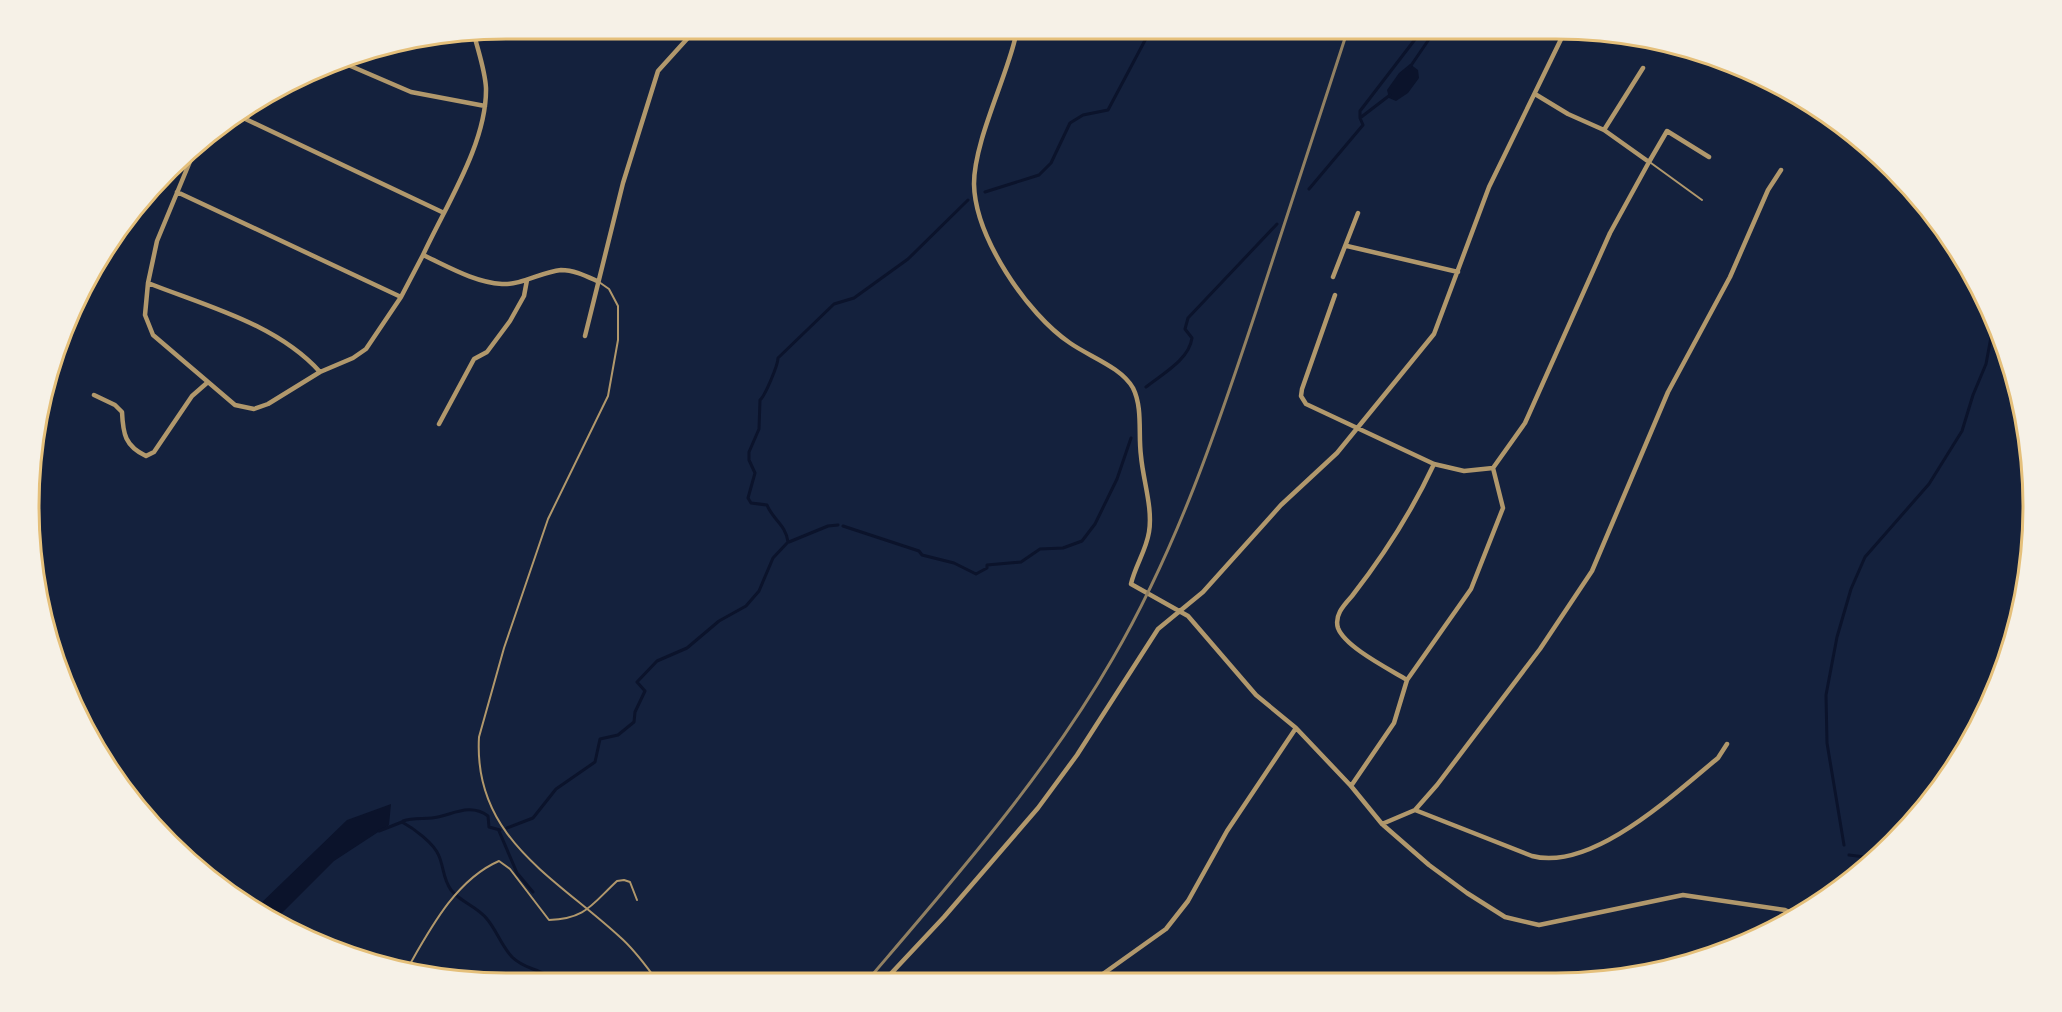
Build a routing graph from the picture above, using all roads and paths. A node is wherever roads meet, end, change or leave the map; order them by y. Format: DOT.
graph roads {
  1 [pos="687,39"];
  2 [pos="1015,39"];
  3 [pos="1562,39"];
  4 [pos="475,40"];
  5 [pos="351,66"];
  6 [pos="1643,68"];
  7 [pos="1535,94"];
  8 [pos="485,106"];
  9 [pos="246,119"];
  10 [pos="1604,130"];
  11 [pos="1709,157"];
  12 [pos="1649,162"];
  13 [pos="189,164"];
  14 [pos="1781,170"];
  15 [pos="177,192"];
  16 [pos="1702,200"];
  17 [pos="442,213"];
  18 [pos="1358,213"];
  19 [pos="1347,246"];
  20 [pos="423,255"];
  21 [pos="1458,272"];
  22 [pos="1333,277"];
  23 [pos="527,280"];
  24 [pos="597,281"];
  25 [pos="148,283"];
  26 [pos="1335,295"];
  27 [pos="401,297"];
  28 [pos="585,336"];
  29 [pos="320,372"];
  30 [pos="208,382"];
  31 [pos="93,394"];
  32 [pos="440,424"];
  33 [pos="1360,428"];
  34 [pos="1434,464"];
  35 [pos="1493,468"];
  36 [pos="1180,610"];
  37 [pos="1407,680"];
  38 [pos="1296,728"];
  39 [pos="1727,744"];
  40 [pos="1351,786"];
  41 [pos="1415,810"];
  42 [pos="1382,824"];
  43 [pos="637,900"];
  44 [pos="589,911"];
  45 [pos="1788,911"];
  46 [pos="411,963"];
  47 [pos="651,973"];
  48 [pos="891,973"];
  49 [pos="1104,973"];
  1 -- 24 [label="street"];
  2 -- 36 [label="street"];
  3 -- 7 [label="street"];
  4 -- 8 [label="street"];
  5 -- 8 [label="street"];
  6 -- 10 [label="street"];
  7 -- 10 [label="street"];
  7 -- 21 [label="street"];
  8 -- 17 [label="street"];
  9 -- 17 [label="street"];
  10 -- 12 [label="street"];
  11 -- 12 [label="street"];
  12 -- 16 [label="lane"];
  12 -- 35 [label="street"];
  13 -- 15 [label="street"];
  14 -- 41 [label="street"];
  15 -- 25 [label="street"];
  15 -- 27 [label="street"];
  17 -- 20 [label="street"];
  18 -- 19 [label="street"];
  19 -- 21 [label="street"];
  19 -- 22 [label="street"];
  20 -- 23 [label="street"];
  20 -- 27 [label="street"];
  21 -- 33 [label="street"];
  23 -- 24 [label="street"];
  23 -- 32 [label="street"];
  24 -- 28 [label="street"];
  24 -- 44 [label="lane"];
  25 -- 29 [label="street"];
  25 -- 30 [label="street"];
  26 -- 33 [label="street"];
  27 -- 29 [label="street"];
  29 -- 30 [label="street"];
  30 -- 31 [label="street"];
  33 -- 34 [label="street"];
  33 -- 36 [label="street"];
  34 -- 35 [label="street"];
  34 -- 37 [label="street"];
  35 -- 37 [label="street"];
  36 -- 38 [label="street"];
  36 -- 48 [label="street"];
  37 -- 40 [label="street"];
  38 -- 40 [label="street"];
  38 -- 49 [label="street"];
  39 -- 41 [label="street"];
  40 -- 42 [label="street"];
  41 -- 42 [label="street"];
  42 -- 45 [label="street"];
  43 -- 44 [label="lane"];
  44 -- 46 [label="lane"];
  44 -- 47 [label="lane"];
}
